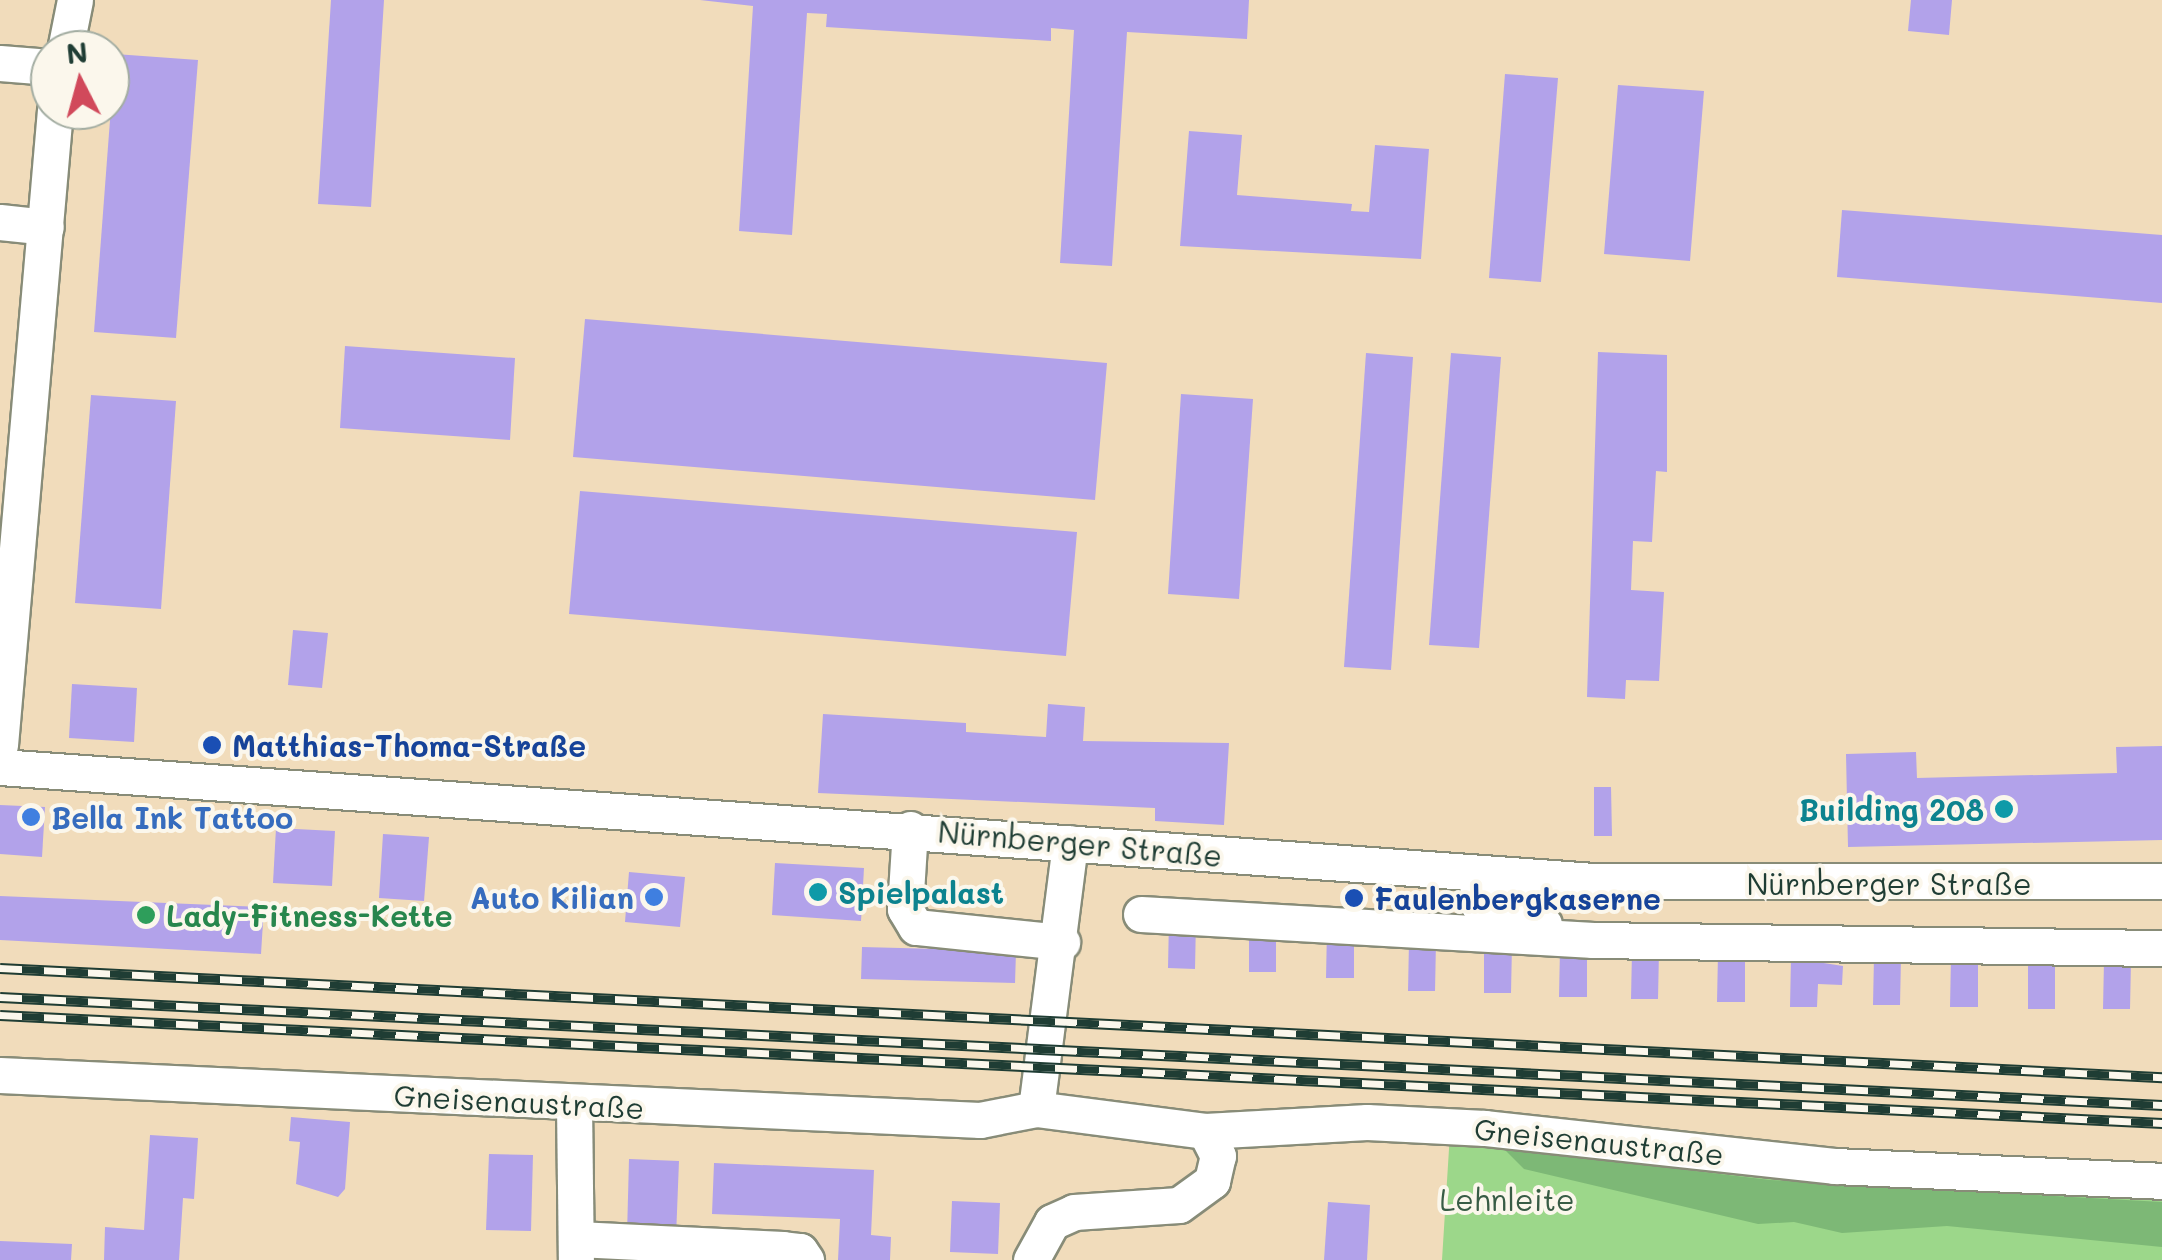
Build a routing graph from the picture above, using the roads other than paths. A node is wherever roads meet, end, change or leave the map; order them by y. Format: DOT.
graph roads {
  1 [pos="75,0"];
  2 [pos="68,30"];
  3 [pos="0,63"];
  4 [pos="30,65"];
  5 [pos="53,130"];
  6 [pos="0,222"];
  7 [pos="46,227"];
  8 [pos="0,746"];
  9 [pos="0,767"];
  10 [pos="910,830"];
  11 [pos="1070,844"];
  12 [pos="1477,874"];
  13 [pos="2162,881"];
  14 [pos="1141,914"];
  15 [pos="1593,940"];
  16 [pos="1062,942"];
  17 [pos="2162,948"];
  18 [pos="0,1076"];
  19 [pos="574,1104"];
  20 [pos="1036,1110"];
  21 [pos="1205,1130"];
  22 [pos="2162,1181"];
  23 [pos="577,1250"];
  24 [pos="806,1260"];
  25 [pos="1031,1260"];
  1 -- 2 [label="street"];
  3 -- 4 [label="street"];
  5 -- 7 [label="street"];
  6 -- 7 [label="street"];
  7 -- 8 [label="street"];
  9 -- 10 [label="street, Nürnberger Straße"];
  10 -- 11 [label="street, Nürnberger Straße"];
  10 -- 16 [label="street"];
  11 -- 12 [label="street, Nürnberger Straße"];
  11 -- 16 [label="street"];
  12 -- 13 [label="street, Nürnberger Straße"];
  12 -- 15 [label="street"];
  14 -- 15 [label="street"];
  15 -- 17 [label="street"];
  16 -- 20 [label="street"];
  18 -- 19 [label="street, Gneisenaustraße"];
  19 -- 20 [label="street, Gneisenaustraße"];
  19 -- 23 [label="street"];
  20 -- 21 [label="street, Gneisenaustraße"];
  21 -- 22 [label="street, Gneisenaustraße"];
  21 -- 25 [label="street"];
  23 -- 24 [label="street"];
}
